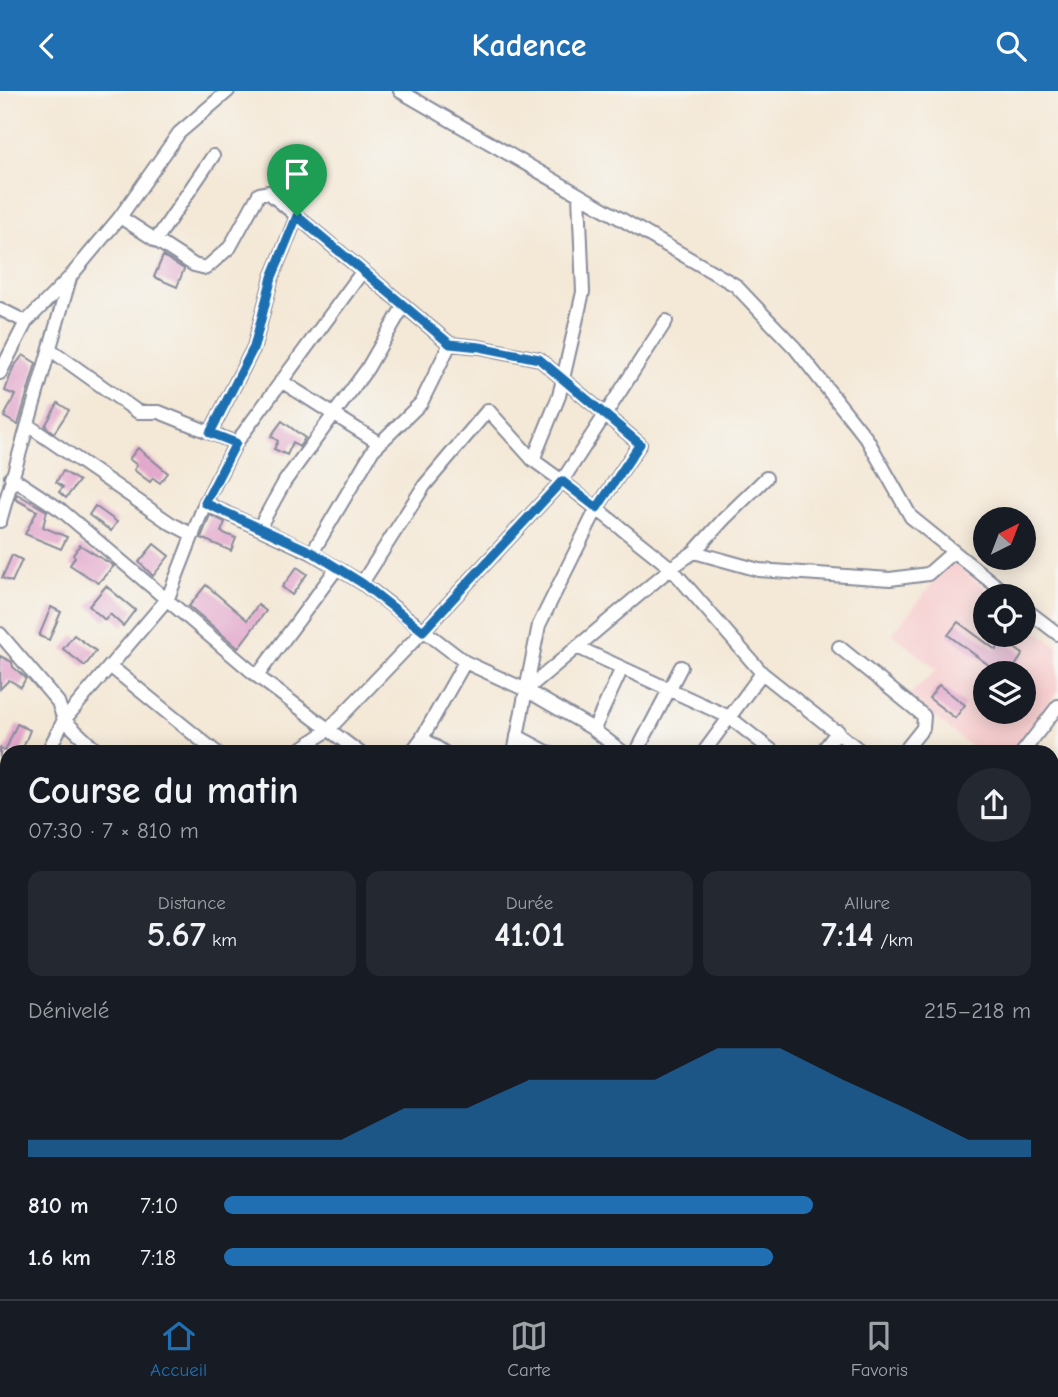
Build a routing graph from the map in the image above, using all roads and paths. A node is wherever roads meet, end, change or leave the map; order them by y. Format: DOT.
graph roads {
  1 [pos="229,91"];
  2 [pos="400,91"];
  3 [pos="416,96"];
  4 [pos="213,156"];
  5 [pos="579,195"];
  6 [pos="297,216"];
  7 [pos="120,217"];
  8 [pos="156,240"];
  9 [pos="362,272"];
  10 [pos="70,278"];
  11 [pos="404,306"];
  12 [pos="0,309"];
  13 [pos="666,321"];
  14 [pos="26,322"];
  15 [pos="450,344"];
  16 [pos="51,350"];
  17 [pos="0,373"];
  18 [pos="563,380"];
  19 [pos="281,381"];
  20 [pos="334,415"];
  21 [pos="606,415"];
  22 [pos="29,426"];
  23 [pos="210,433"];
  24 [pos="236,443"];
  25 [pos="379,443"];
  26 [pos="533,460"];
  27 [pos="11,477"];
  28 [pos="766,478"];
  29 [pos="562,481"];
  30 [pos="2,500"];
  31 [pos="205,503"];
  32 [pos="597,508"];
  33 [pos="0,521"];
  34 [pos="259,528"];
  35 [pos="193,535"];
  36 [pos="312,552"];
  37 [pos="694,552"];
  38 [pos="953,552"];
  39 [pos="337,568"];
  40 [pos="671,568"];
  41 [pos="362,583"];
  42 [pos="994,584"];
  43 [pos="168,598"];
  44 [pos="1036,618"];
  45 [pos="423,631"];
  46 [pos="0,634"];
  47 [pos="1058,635"];
  48 [pos="577,647"];
  49 [pos="839,647"];
  50 [pos="465,662"];
  51 [pos="110,666"];
  52 [pos="681,667"];
  53 [pos="622,668"];
  54 [pos="762,673"];
  55 [pos="257,676"];
  56 [pos="669,689"];
  57 [pos="526,690"];
  58 [pos="1058,706"];
  59 [pos="729,717"];
  60 [pos="64,720"];
  61 [pos="594,729"];
  62 [pos="328,730"];
  63 [pos="838,731"];
  64 [pos="517,736"];
  65 [pos="422,738"];
  66 [pos="51,745"];
  67 [pos="91,745"];
  68 [pos="207,745"];
  69 [pos="306,745"];
  70 [pos="349,745"];
  71 [pos="417,745"];
  72 [pos="433,745"];
  73 [pos="515,745"];
  74 [pos="534,745"];
  75 [pos="614,745"];
  76 [pos="640,745"];
  77 [pos="710,745"];
  78 [pos="765,745"];
  79 [pos="827,745"];
  80 [pos="854,745"];
  81 [pos="909,745"];
  82 [pos="1030,745"];
  1 -- 7 [label="street"];
  2 -- 3 [label="street"];
  3 -- 5 [label="street"];
  4 -- 8 [label="street"];
  5 -- 18 [label="street"];
  5 -- 38 [label="street"];
  6 -- 8 [label="street"];
  6 -- 9 [label="street"];
  6 -- 23 [label="street"];
  7 -- 8 [label="street"];
  7 -- 10 [label="street"];
  9 -- 11 [label="street"];
  9 -- 19 [label="street"];
  10 -- 14 [label="street"];
  10 -- 16 [label="street"];
  11 -- 15 [label="street"];
  11 -- 20 [label="street"];
  12 -- 14 [label="street"];
  13 -- 21 [label="street"];
  14 -- 17 [label="street"];
  15 -- 18 [label="street"];
  15 -- 25 [label="street"];
  16 -- 22 [label="street"];
  16 -- 23 [label="street"];
  18 -- 21 [label="street"];
  18 -- 26 [label="street"];
  19 -- 20 [label="street"];
  19 -- 24 [label="street"];
  20 -- 25 [label="street"];
  20 -- 34 [label="street"];
  21 -- 29 [label="street"];
  21 -- 32 [label="street"];
  22 -- 27 [label="street"];
  22 -- 35 [label="street"];
  23 -- 24 [label="street"];
  24 -- 31 [label="street"];
  25 -- 36 [label="street"];
  26 -- 29 [label="street"];
  26 -- 41 [label="street"];
  27 -- 30 [label="street"];
  27 -- 43 [label="street"];
  28 -- 37 [label="street"];
  29 -- 32 [label="street"];
  29 -- 45 [label="street"];
  30 -- 33 [label="street"];
  31 -- 34 [label="street"];
  31 -- 35 [label="street"];
  32 -- 40 [label="street"];
  32 -- 57 [label="street"];
  34 -- 36 [label="street"];
  35 -- 43 [label="street"];
  36 -- 39 [label="street"];
  37 -- 38 [label="street"];
  37 -- 40 [label="street"];
  38 -- 42 [label="street"];
  39 -- 41 [label="street"];
  39 -- 55 [label="street"];
  40 -- 48 [label="street"];
  40 -- 54 [label="street"];
  41 -- 45 [label="street"];
  43 -- 51 [label="street"];
  43 -- 55 [label="street"];
  44 -- 47 [label="street"];
  45 -- 50 [label="street"];
  45 -- 62 [label="street"];
  46 -- 60 [label="street"];
  48 -- 53 [label="street"];
  48 -- 57 [label="street"];
  49 -- 81 [label="street"];
  50 -- 57 [label="street"];
  50 -- 65 [label="street"];
  51 -- 60 [label="street"];
  51 -- 68 [label="street"];
  52 -- 56 [label="street"];
  53 -- 56 [label="street"];
  53 -- 61 [label="street"];
  54 -- 59 [label="street"];
  54 -- 63 [label="street"];
  55 -- 62 [label="street"];
  56 -- 59 [label="street"];
  56 -- 76 [label="street"];
  57 -- 61 [label="street"];
  57 -- 64 [label="street"];
  58 -- 82 [label="street"];
  59 -- 77 [label="street"];
  59 -- 78 [label="street"];
  60 -- 66 [label="street"];
  60 -- 67 [label="street"];
  61 -- 75 [label="street"];
  62 -- 69 [label="street"];
  62 -- 70 [label="street"];
  63 -- 79 [label="street"];
  63 -- 80 [label="street"];
  64 -- 73 [label="street"];
  64 -- 74 [label="street"];
  65 -- 71 [label="street"];
  65 -- 72 [label="street"];
}
